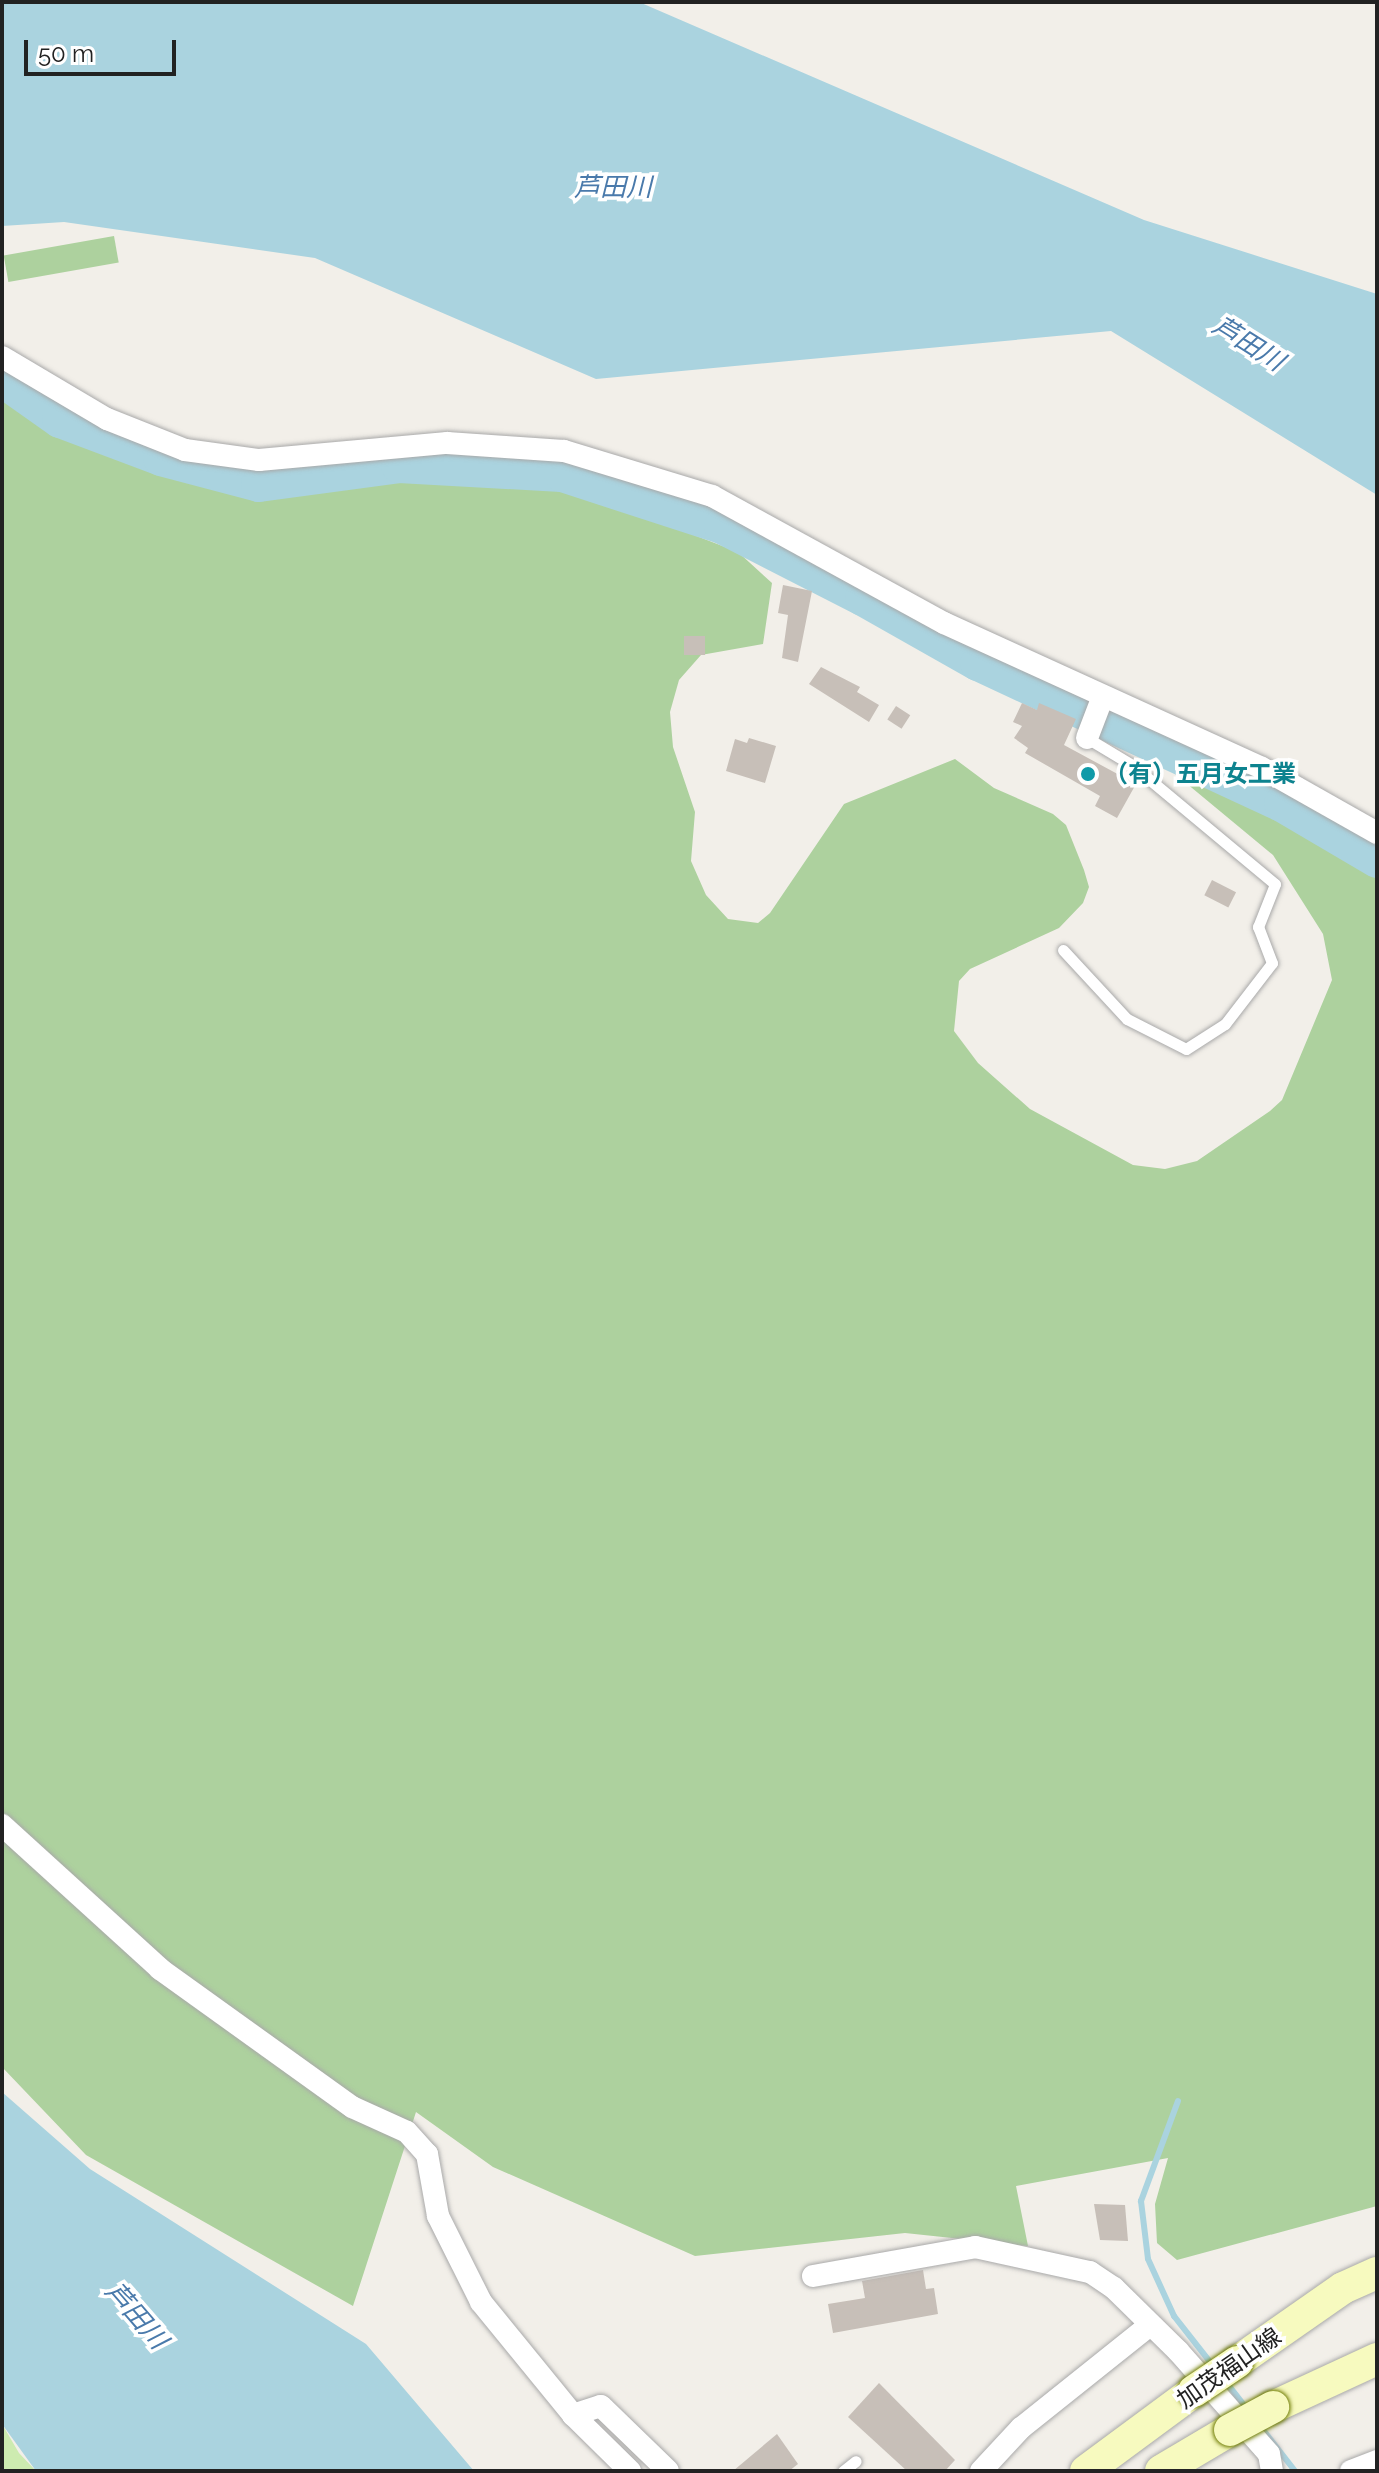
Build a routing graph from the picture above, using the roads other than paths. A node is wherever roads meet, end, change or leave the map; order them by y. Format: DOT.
graph roads {
  1 [pos="2,357"];
  2 [pos="1103,696"];
  3 [pos="1087,738"];
  4 [pos="1377,833"];
  5 [pos="1063,950"];
  6 [pos="2,1825"];
  7 [pos="1377,2273"];
  8 [pos="813,2276"];
  9 [pos="1149,2326"];
  10 [pos="1377,2359"];
  11 [pos="573,2415"];
  12 [pos="856,2461"];
  13 [pos="1377,2461"];
  14 [pos="630,2471"];
  15 [pos="668,2471"];
  16 [pos="843,2471"];
  17 [pos="981,2471"];
  18 [pos="1086,2471"];
  19 [pos="1161,2471"];
  20 [pos="1272,2471"];
  21 [pos="1351,2471"];
  1 -- 2 [label="street"];
  2 -- 3 [label="street"];
  2 -- 4 [label="street"];
  3 -- 5 [label="lane"];
  6 -- 11 [label="street"];
  7 -- 18 [label="main road, 加茂福山線, bridge"];
  8 -- 9 [label="street"];
  9 -- 17 [label="street"];
  9 -- 20 [label="street"];
  10 -- 19 [label="main road, 加茂福山線, bridge"];
  11 -- 14 [label="street"];
  11 -- 15 [label="street"];
  12 -- 16 [label="lane"];
  13 -- 21 [label="street"];
}
